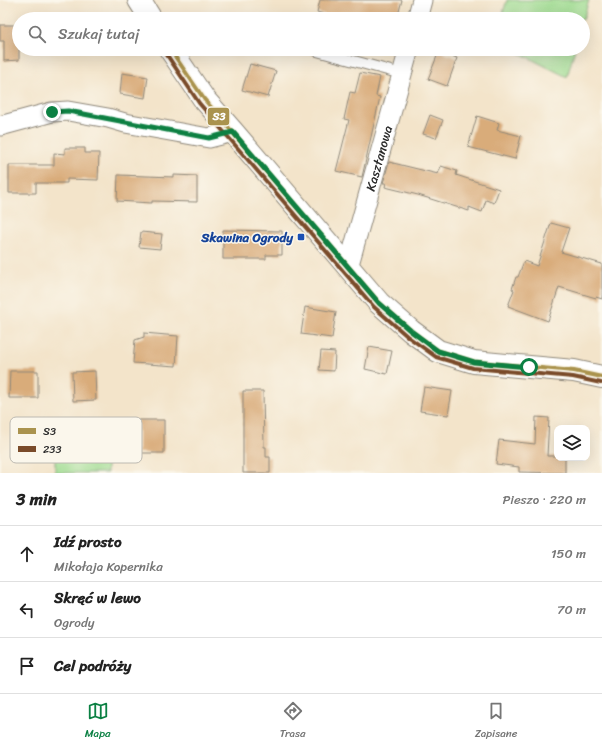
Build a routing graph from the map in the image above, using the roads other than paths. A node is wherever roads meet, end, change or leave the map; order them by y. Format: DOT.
graph roads {
  1 [pos="139,0"];
  2 [pos="422,0"];
  3 [pos="146,12"];
  4 [pos="419,12"];
  5 [pos="175,56"];
  6 [pos="335,56"];
  7 [pos="407,56"];
  8 [pos="402,74"];
  9 [pos="0,126"];
  10 [pos="233,132"];
  11 [pos="348,268"];
  12 [pos="602,377"];
  1 -- 3 [label="street"];
  2 -- 4 [label="street"];
  5 -- 10 [label="street"];
  6 -- 8 [label="lane"];
  7 -- 8 [label="street, Kasztanowa"];
  8 -- 11 [label="street, Kasztanowa"];
  9 -- 10 [label="street"];
  10 -- 11 [label="street"];
  11 -- 12 [label="street"];
}
